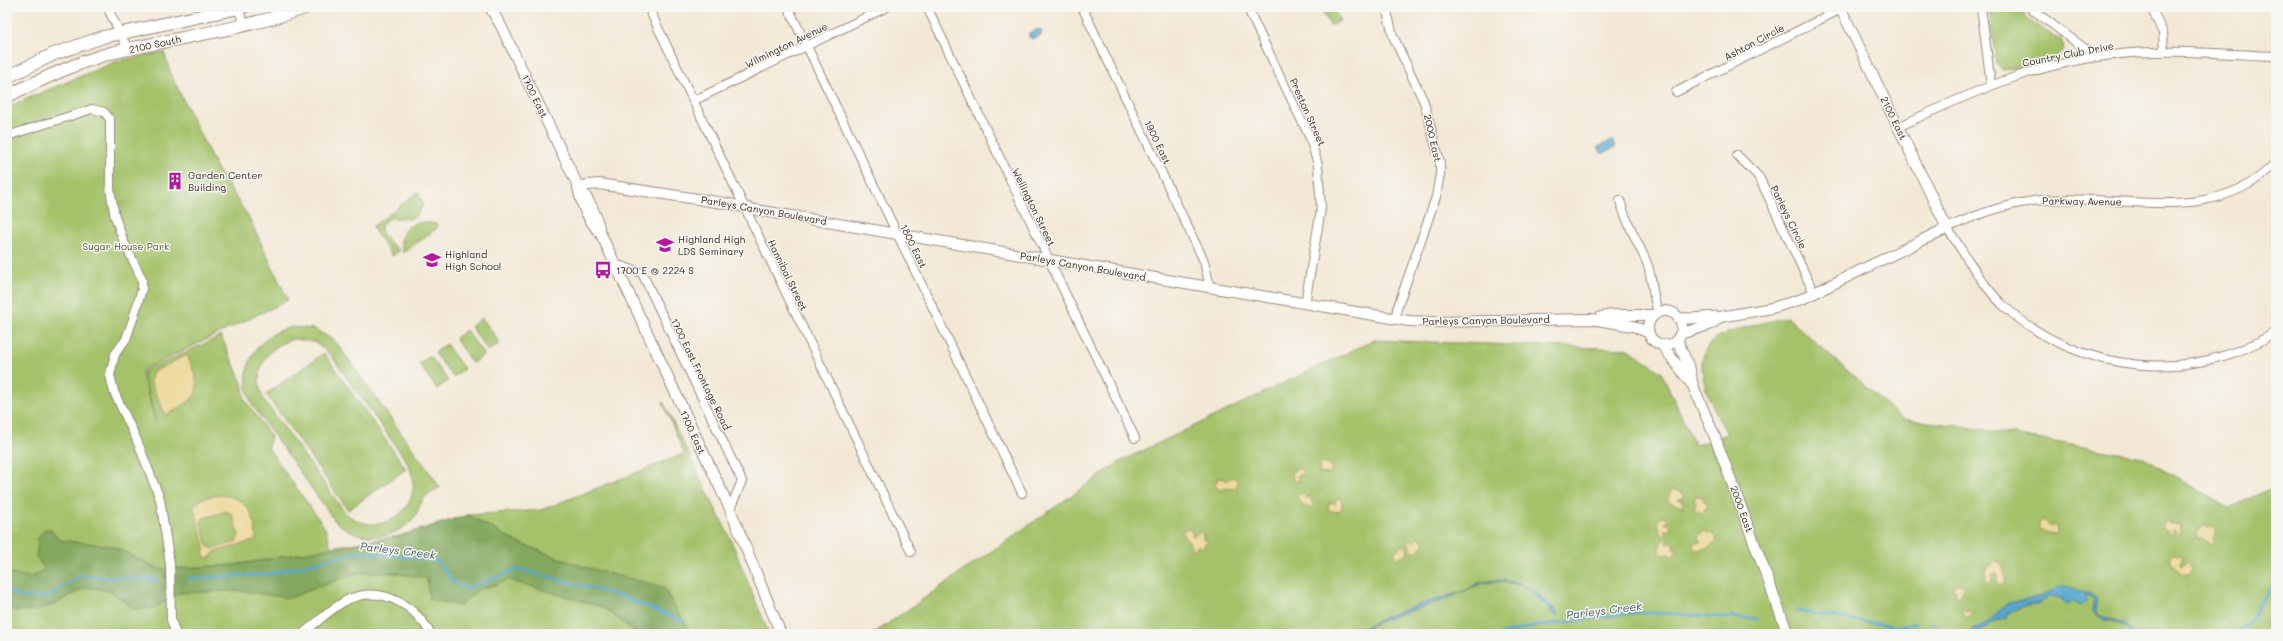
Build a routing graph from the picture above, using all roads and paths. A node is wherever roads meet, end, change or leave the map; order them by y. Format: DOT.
graph roads {
  1 [pos="107,7"];
  2 [pos="239,7"];
  3 [pos="307,7"];
  4 [pos="490,7"];
  5 [pos="495,7"];
  6 [pos="648,7"];
  7 [pos="788,7"];
  8 [pos="887,7"];
  9 [pos="927,7"];
  10 [pos="1082,7"];
  11 [pos="1247,7"];
  12 [pos="1386,7"];
  13 [pos="1981,7"];
  14 [pos="2029,7"];
  15 [pos="2152,7"];
  16 [pos="1841,8"];
  17 [pos="497,18"];
  18 [pos="245,25"];
  19 [pos="120,33"];
  20 [pos="806,46"];
  21 [pos="128,50"];
  22 [pos="2164,52"];
  23 [pos="2276,56"];
  24 [pos="2096,57"];
  25 [pos="7,77"];
  26 [pos="1991,84"];
  27 [pos="1676,92"];
  28 [pos="7,96"];
  29 [pos="693,101"];
  30 [pos="1898,127"];
  31 [pos="7,136"];
  32 [pos="1737,155"];
  33 [pos="2276,162"];
  34 [pos="578,186"];
  35 [pos="1620,200"];
  36 [pos="745,207"];
  37 [pos="1947,228"];
  38 [pos="897,233"];
  39 [pos="1049,260"];
  40 [pos="615,264"];
  41 [pos="1210,288"];
  42 [pos="1814,293"];
  43 [pos="1305,304"];
  44 [pos="1656,314"];
  45 [pos="1720,317"];
  46 [pos="1396,318"];
  47 [pos="1678,318"];
  48 [pos="1591,319"];
  49 [pos="2276,332"];
  50 [pos="1648,333"];
  51 [pos="1679,337"];
  52 [pos="1662,345"];
  53 [pos="1693,386"];
  54 [pos="1135,438"];
  55 [pos="1022,493"];
  56 [pos="730,509"];
  57 [pos="911,552"];
  58 [pos="176,634"];
  59 [pos="302,634"];
  60 [pos="432,634"];
  61 [pos="781,634"];
  62 [pos="1788,634"];
  1 -- 19 [label="street"];
  2 -- 18 [label="street"];
  2 -- 19 [label="main road, 2100 South"];
  3 -- 18 [label="main road, 2100 South"];
  4 -- 17 [label="street, 1700 East"];
  5 -- 17 [label="street"];
  6 -- 29 [label="street, Hannibal Street"];
  7 -- 20 [label="street, 1800 East"];
  8 -- 20 [label="street, Wilmington Avenue"];
  9 -- 39 [label="street, Wellington Street"];
  10 -- 41 [label="street, 1900 East"];
  11 -- 43 [label="street, Preston Street"];
  12 -- 46 [label="street, 2000 East"];
  13 -- 26 [label="street"];
  14 -- 24 [label="street"];
  15 -- 22 [label="street"];
  16 -- 27 [label="street, Ashton Circle"];
  16 -- 30 [label="street, 2100 East"];
  17 -- 34 [label="street, 1700 East"];
  18 -- 21 [label="main road, 2100 South"];
  19 -- 21 [label="street"];
  19 -- 25 [label="main road, 2100 South"];
  20 -- 29 [label="street, Wilmington Avenue"];
  20 -- 38 [label="street, 1800 East"];
  21 -- 28 [label="main road, 2100 South"];
  22 -- 23 [label="street, Country Club Drive"];
  22 -- 24 [label="street, Country Club Drive"];
  24 -- 26 [label="street, Country Club Drive"];
  26 -- 30 [label="street, Country Club Drive"];
  29 -- 36 [label="street, Hannibal Street"];
  30 -- 37 [label="street, 2100 East"];
  31 -- 58 [label="street"];
  32 -- 42 [label="street, Parleys Circle"];
  33 -- 37 [label="street, Parkway Avenue"];
  34 -- 36 [label="street, Parleys Canyon Boulevard"];
  34 -- 40 [label="street, 1700 East"];
  35 -- 44 [label="street"];
  36 -- 38 [label="street, Parleys Canyon Boulevard"];
  36 -- 57 [label="street, Hannibal Street"];
  37 -- 42 [label="street, Parkway Avenue"];
  37 -- 49 [label="street"];
  38 -- 39 [label="street, Parleys Canyon Boulevard"];
  38 -- 55 [label="street, 1800 East"];
  39 -- 41 [label="street, Parleys Canyon Boulevard"];
  39 -- 54 [label="street, Wellington Street"];
  40 -- 56 [label="street, 1700 East"];
  40 -- 56 [label="street, 1700 East Frontage Road"];
  41 -- 43 [label="street, Parleys Canyon Boulevard"];
  42 -- 45 [label="street, Parkway Avenue"];
  43 -- 46 [label="street, Parleys Canyon Boulevard"];
  44 -- 47 [label="street"];
  44 -- 48 [label="street, Parleys Canyon Boulevard"];
  44 -- 50 [label="street"];
  45 -- 47 [label="street"];
  45 -- 51 [label="street"];
  46 -- 48 [label="street, Parleys Canyon Boulevard"];
  47 -- 51 [label="street"];
  48 -- 50 [label="street, Parleys Canyon Boulevard"];
  50 -- 52 [label="street"];
  51 -- 52 [label="street"];
  51 -- 53 [label="street, 2000 East"];
  52 -- 53 [label="street, 2000 East"];
  53 -- 62 [label="street, 2000 East"];
  56 -- 61 [label="street, 1700 East"];
  59 -- 60 [label="street"];
}
